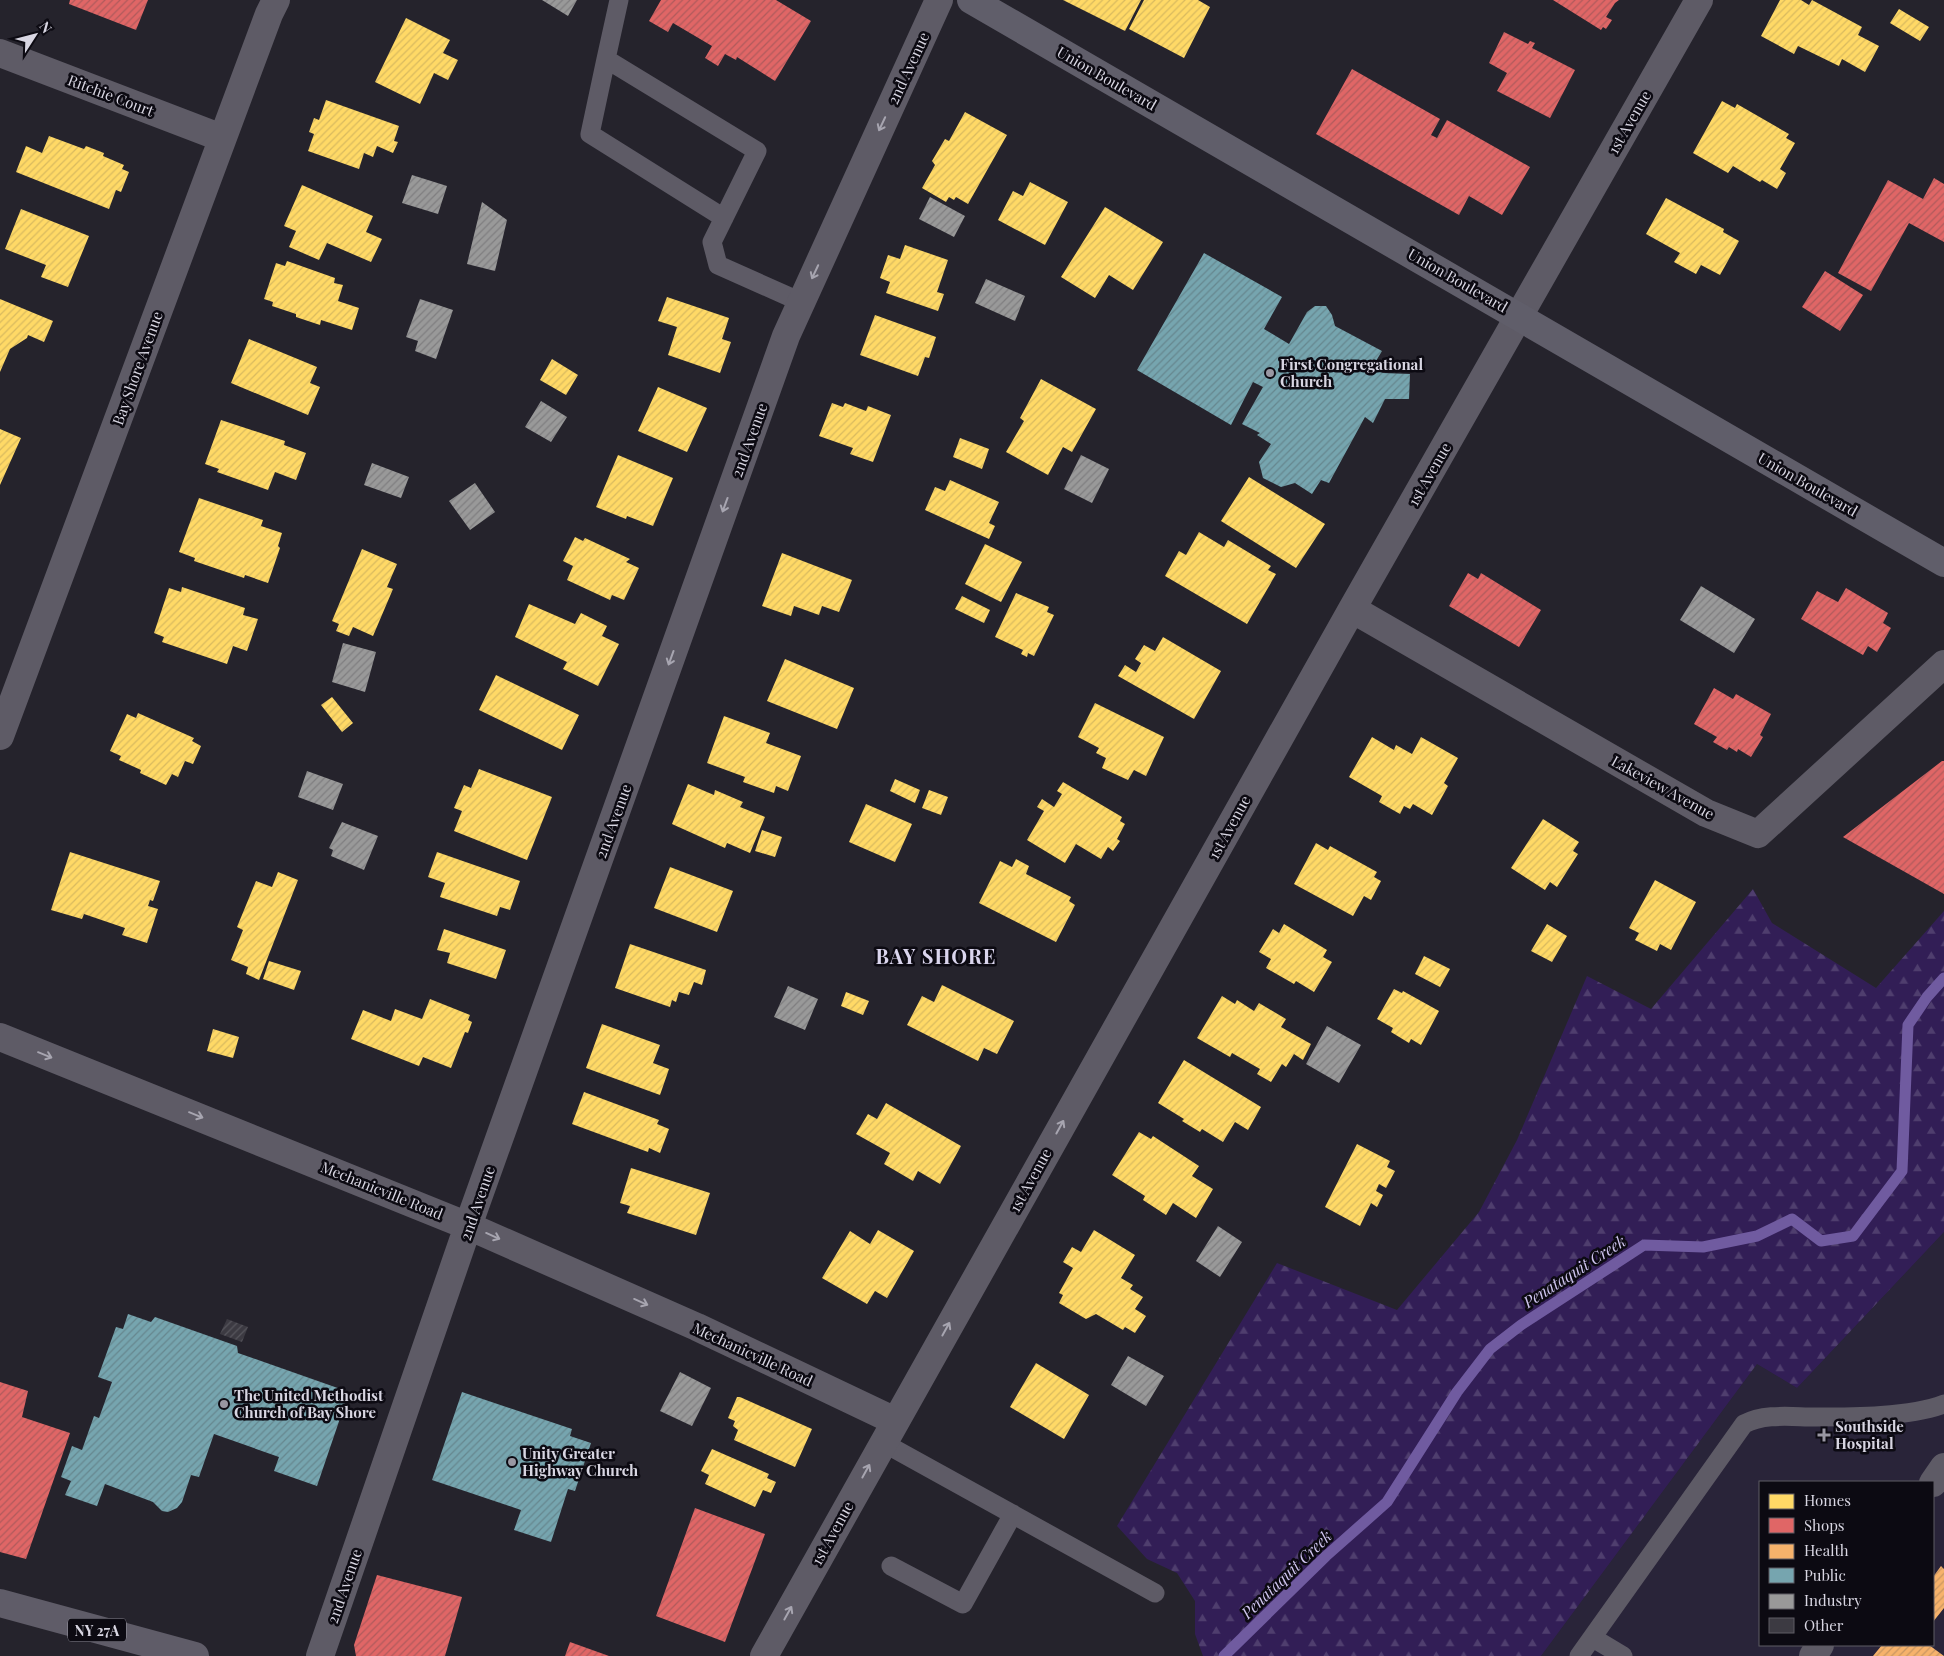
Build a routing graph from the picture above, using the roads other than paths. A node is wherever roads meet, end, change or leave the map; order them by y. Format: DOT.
graph roads {
  1 [pos="276,0"];
  2 [pos="619,0"];
  3 [pos="939,0"];
  4 [pos="971,0"];
  5 [pos="1699,0"];
  6 [pos="0,53"];
  7 [pos="606,58"];
  8 [pos="222,138"];
  9 [pos="724,218"];
  10 [pos="801,302"];
  11 [pos="1519,316"];
  12 [pos="1944,563"];
  13 [pos="1352,609"];
  14 [pos="1944,664"];
  15 [pos="0,736"];
  16 [pos="0,1037"];
  17 [pos="468,1226"];
  18 [pos="1944,1404"];
  19 [pos="889,1432"];
  20 [pos="1944,1466"];
  21 [pos="1934,1481"];
  22 [pos="1013,1514"];
  23 [pos="891,1566"];
  24 [pos="1155,1593"];
  25 [pos="0,1603"];
  26 [pos="1593,1638"];
  27 [pos="195,1656"];
  28 [pos="320,1656"];
  29 [pos="764,1656"];
  30 [pos="1580,1656"];
  31 [pos="1623,1656"];
  1 -- 8 [label="street, Bay Shore Avenue"];
  2 -- 7 [label="lane"];
  3 -- 10 [label="street, 2nd Avenue, one-way"];
  4 -- 11 [label="main road, Union Boulevard"];
  5 -- 11 [label="street, 1st Avenue"];
  6 -- 8 [label="street, Ritchie Court"];
  7 -- 9 [label="lane"];
  7 -- 9 [label="lane"];
  8 -- 15 [label="street, Bay Shore Avenue"];
  9 -- 10 [label="lane"];
  10 -- 17 [label="street, 2nd Avenue, one-way"];
  11 -- 12 [label="main road, Union Boulevard"];
  11 -- 13 [label="street, 1st Avenue"];
  13 -- 14 [label="street, Lakeview Avenue"];
  19 -- 13 [label="street, 1st Avenue, one-way"];
  16 -- 17 [label="street, Mechanicville Road, one-way"];
  17 -- 19 [label="street, Mechanicville Road, one-way"];
  17 -- 28 [label="street, 2nd Avenue"];
  18 -- 26 [label="lane"];
  19 -- 22 [label="lane"];
  29 -- 19 [label="street, 1st Avenue, one-way"];
  20 -- 21 [label="street"];
  22 -- 23 [label="lane"];
  22 -- 24 [label="lane"];
  25 -- 27 [label="main road, NY 27A"];
  26 -- 30 [label="lane"];
  26 -- 31 [label="lane"];
}
